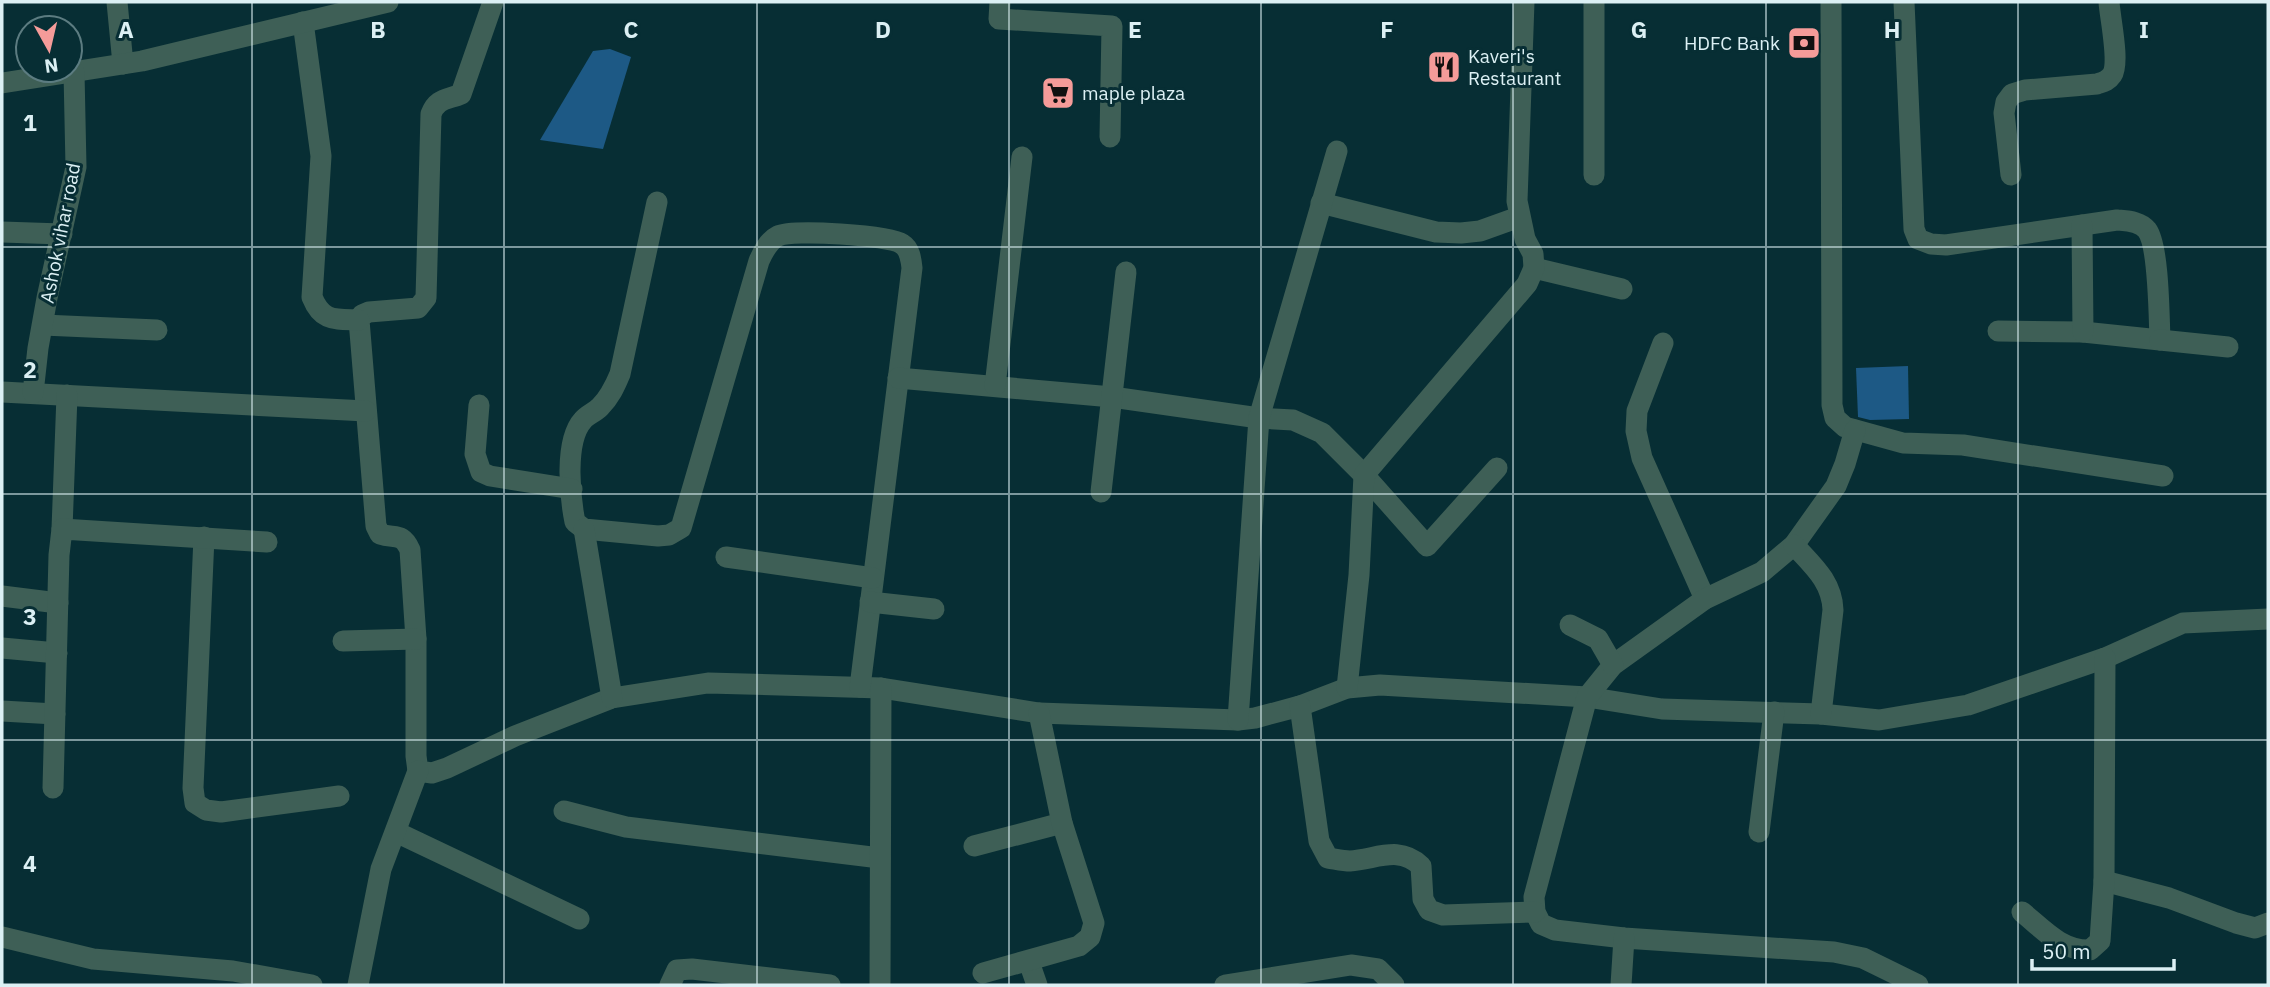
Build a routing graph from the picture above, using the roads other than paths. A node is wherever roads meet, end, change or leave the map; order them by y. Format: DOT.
graph roads {
  1 [pos="117,2"];
  2 [pos="388,2"];
  3 [pos="493,2"];
  4 [pos="1000,2"];
  5 [pos="1524,2"];
  6 [pos="1594,2"];
  7 [pos="1831,2"];
  8 [pos="1904,2"];
  9 [pos="2109,2"];
  10 [pos="303,22"];
  11 [pos="123,64"];
  12 [pos="84,70"];
  13 [pos="74,84"];
  14 [pos="1110,137"];
  15 [pos="1336,151"];
  16 [pos="1021,157"];
  17 [pos="1594,175"];
  18 [pos="2011,175"];
  19 [pos="657,202"];
  20 [pos="1321,204"];
  21 [pos="1519,217"];
  22 [pos="2082,225"];
  23 [pos="2,232"];
  24 [pos="62,234"];
  25 [pos="1534,268"];
  26 [pos="1126,272"];
  27 [pos="1622,289"];
  28 [pos="359,320"];
  29 [pos="43,325"];
  30 [pos="157,330"];
  31 [pos="1998,331"];
  32 [pos="2083,332"];
  33 [pos="2160,340"];
  34 [pos="1663,343"];
  35 [pos="2228,347"];
  36 [pos="898,378"];
  37 [pos="995,386"];
  38 [pos="2,392"];
  39 [pos="33,393"];
  40 [pos="67,395"];
  41 [pos="1112,397"];
  42 [pos="479,405"];
  43 [pos="366,411"];
  44 [pos="1259,418"];
  45 [pos="1855,430"];
  46 [pos="1497,468"];
  47 [pos="1364,475"];
  48 [pos="2163,476"];
  49 [pos="572,489"];
  50 [pos="1101,492"];
  51 [pos="62,529"];
  52 [pos="584,529"];
  53 [pos="204,537"];
  54 [pos="267,542"];
  55 [pos="1794,545"];
  56 [pos="726,557"];
  57 [pos="873,578"];
  58 [pos="2,596"];
  59 [pos="1705,599"];
  60 [pos="870,602"];
  61 [pos="58,603"];
  62 [pos="934,609"];
  63 [pos="2268,619"];
  64 [pos="1570,625"];
  65 [pos="416,639"];
  66 [pos="343,641"];
  67 [pos="2,648"];
  68 [pos="57,653"];
  69 [pos="2105,658"];
  70 [pos="1613,665"];
  71 [pos="870,687"];
  72 [pos="1347,688"];
  73 [pos="1587,697"];
  74 [pos="612,698"];
  75 [pos="1300,706"];
  76 [pos="2,712"];
  77 [pos="1774,712"];
  78 [pos="1039,713"];
  79 [pos="55,714"];
  80 [pos="1821,714"];
  81 [pos="1238,720"];
  82 [pos="418,771"];
  83 [pos="53,788"];
  84 [pos="339,796"];
  85 [pos="564,811"];
  86 [pos="1062,823"];
  87 [pos="396,832"];
  88 [pos="1759,832"];
  89 [pos="974,846"];
  90 [pos="880,858"];
  91 [pos="2105,881"];
  92 [pos="1535,912"];
  93 [pos="2022,912"];
  94 [pos="579,919"];
  95 [pos="2268,923"];
  96 [pos="2,937"];
  97 [pos="1624,938"];
  98 [pos="1029,962"];
  99 [pos="983,973"];
  100 [pos="232,978"];
  101 [pos="312,985"];
  102 [pos="358,985"];
  103 [pos="670,985"];
  104 [pos="830,985"];
  105 [pos="880,985"];
  106 [pos="1037,985"];
  107 [pos="1228,985"];
  108 [pos="1394,985"];
  109 [pos="1620,985"];
  110 [pos="1918,985"];
  1 -- 11 [label="street"];
  2 -- 10 [label="street"];
  3 -- 28 [label="street"];
  4 -- 14 [label="street"];
  5 -- 21 [label="street"];
  6 -- 17 [label="street"];
  7 -- 45 [label="street"];
  8 -- 22 [label="street"];
  9 -- 18 [label="street"];
  10 -- 11 [label="street"];
  10 -- 28 [label="street"];
  11 -- 12 [label="street"];
  13 -- 24 [label="street, Ashok vihar road"];
  15 -- 20 [label="street"];
  16 -- 37 [label="street"];
  19 -- 49 [label="street"];
  20 -- 21 [label="street"];
  20 -- 44 [label="street"];
  21 -- 25 [label="street"];
  22 -- 32 [label="street"];
  22 -- 33 [label="street"];
  23 -- 24 [label="street"];
  24 -- 29 [label="street, Ashok vihar road"];
  25 -- 27 [label="street"];
  25 -- 47 [label="street"];
  26 -- 41 [label="street"];
  28 -- 43 [label="street"];
  29 -- 30 [label="street"];
  29 -- 39 [label="street, Ashok vihar road"];
  31 -- 32 [label="street"];
  32 -- 33 [label="street"];
  33 -- 35 [label="street"];
  34 -- 59 [label="street"];
  36 -- 37 [label="street"];
  36 -- 52 [label="street"];
  36 -- 57 [label="street"];
  37 -- 41 [label="street"];
  38 -- 39 [label="street"];
  39 -- 40 [label="street"];
  40 -- 43 [label="street"];
  40 -- 51 [label="street"];
  41 -- 44 [label="street"];
  41 -- 50 [label="street"];
  42 -- 49 [label="street"];
  43 -- 65 [label="street"];
  44 -- 47 [label="street"];
  44 -- 81 [label="street"];
  45 -- 48 [label="street"];
  45 -- 55 [label="street"];
  46 -- 47 [label="street"];
  47 -- 72 [label="street"];
  49 -- 52 [label="street"];
  51 -- 53 [label="street"];
  51 -- 61 [label="street"];
  52 -- 74 [label="street"];
  53 -- 54 [label="street"];
  53 -- 84 [label="street"];
  55 -- 59 [label="street"];
  55 -- 80 [label="street"];
  56 -- 57 [label="street"];
  57 -- 60 [label="street"];
  58 -- 61 [label="street"];
  59 -- 70 [label="street"];
  60 -- 62 [label="street"];
  60 -- 71 [label="street"];
  61 -- 68 [label="street"];
  63 -- 69 [label="street"];
  64 -- 70 [label="street"];
  65 -- 66 [label="street"];
  65 -- 82 [label="street"];
  67 -- 68 [label="street"];
  68 -- 79 [label="street"];
  69 -- 80 [label="street"];
  69 -- 91 [label="street"];
  70 -- 73 [label="street"];
  71 -- 74 [label="street"];
  71 -- 78 [label="street"];
  71 -- 90 [label="street"];
  72 -- 73 [label="street"];
  72 -- 75 [label="street"];
  73 -- 77 [label="street"];
  73 -- 92 [label="street"];
  74 -- 82 [label="street"];
  75 -- 81 [label="street"];
  75 -- 92 [label="street"];
  76 -- 79 [label="street"];
  77 -- 80 [label="street"];
  77 -- 88 [label="street"];
  78 -- 81 [label="street"];
  78 -- 86 [label="street"];
  79 -- 83 [label="street"];
  82 -- 87 [label="street"];
  85 -- 90 [label="street"];
  86 -- 89 [label="street"];
  86 -- 98 [label="street"];
  87 -- 94 [label="street"];
  87 -- 102 [label="street"];
  90 -- 105 [label="street"];
  91 -- 93 [label="street"];
  91 -- 95 [label="street"];
  92 -- 97 [label="street"];
  96 -- 100 [label="street"];
  97 -- 109 [label="street"];
  97 -- 110 [label="street"];
  98 -- 99 [label="street"];
  98 -- 106 [label="street"];
  100 -- 101 [label="street"];
  103 -- 104 [label="street"];
  107 -- 108 [label="street"];
}
